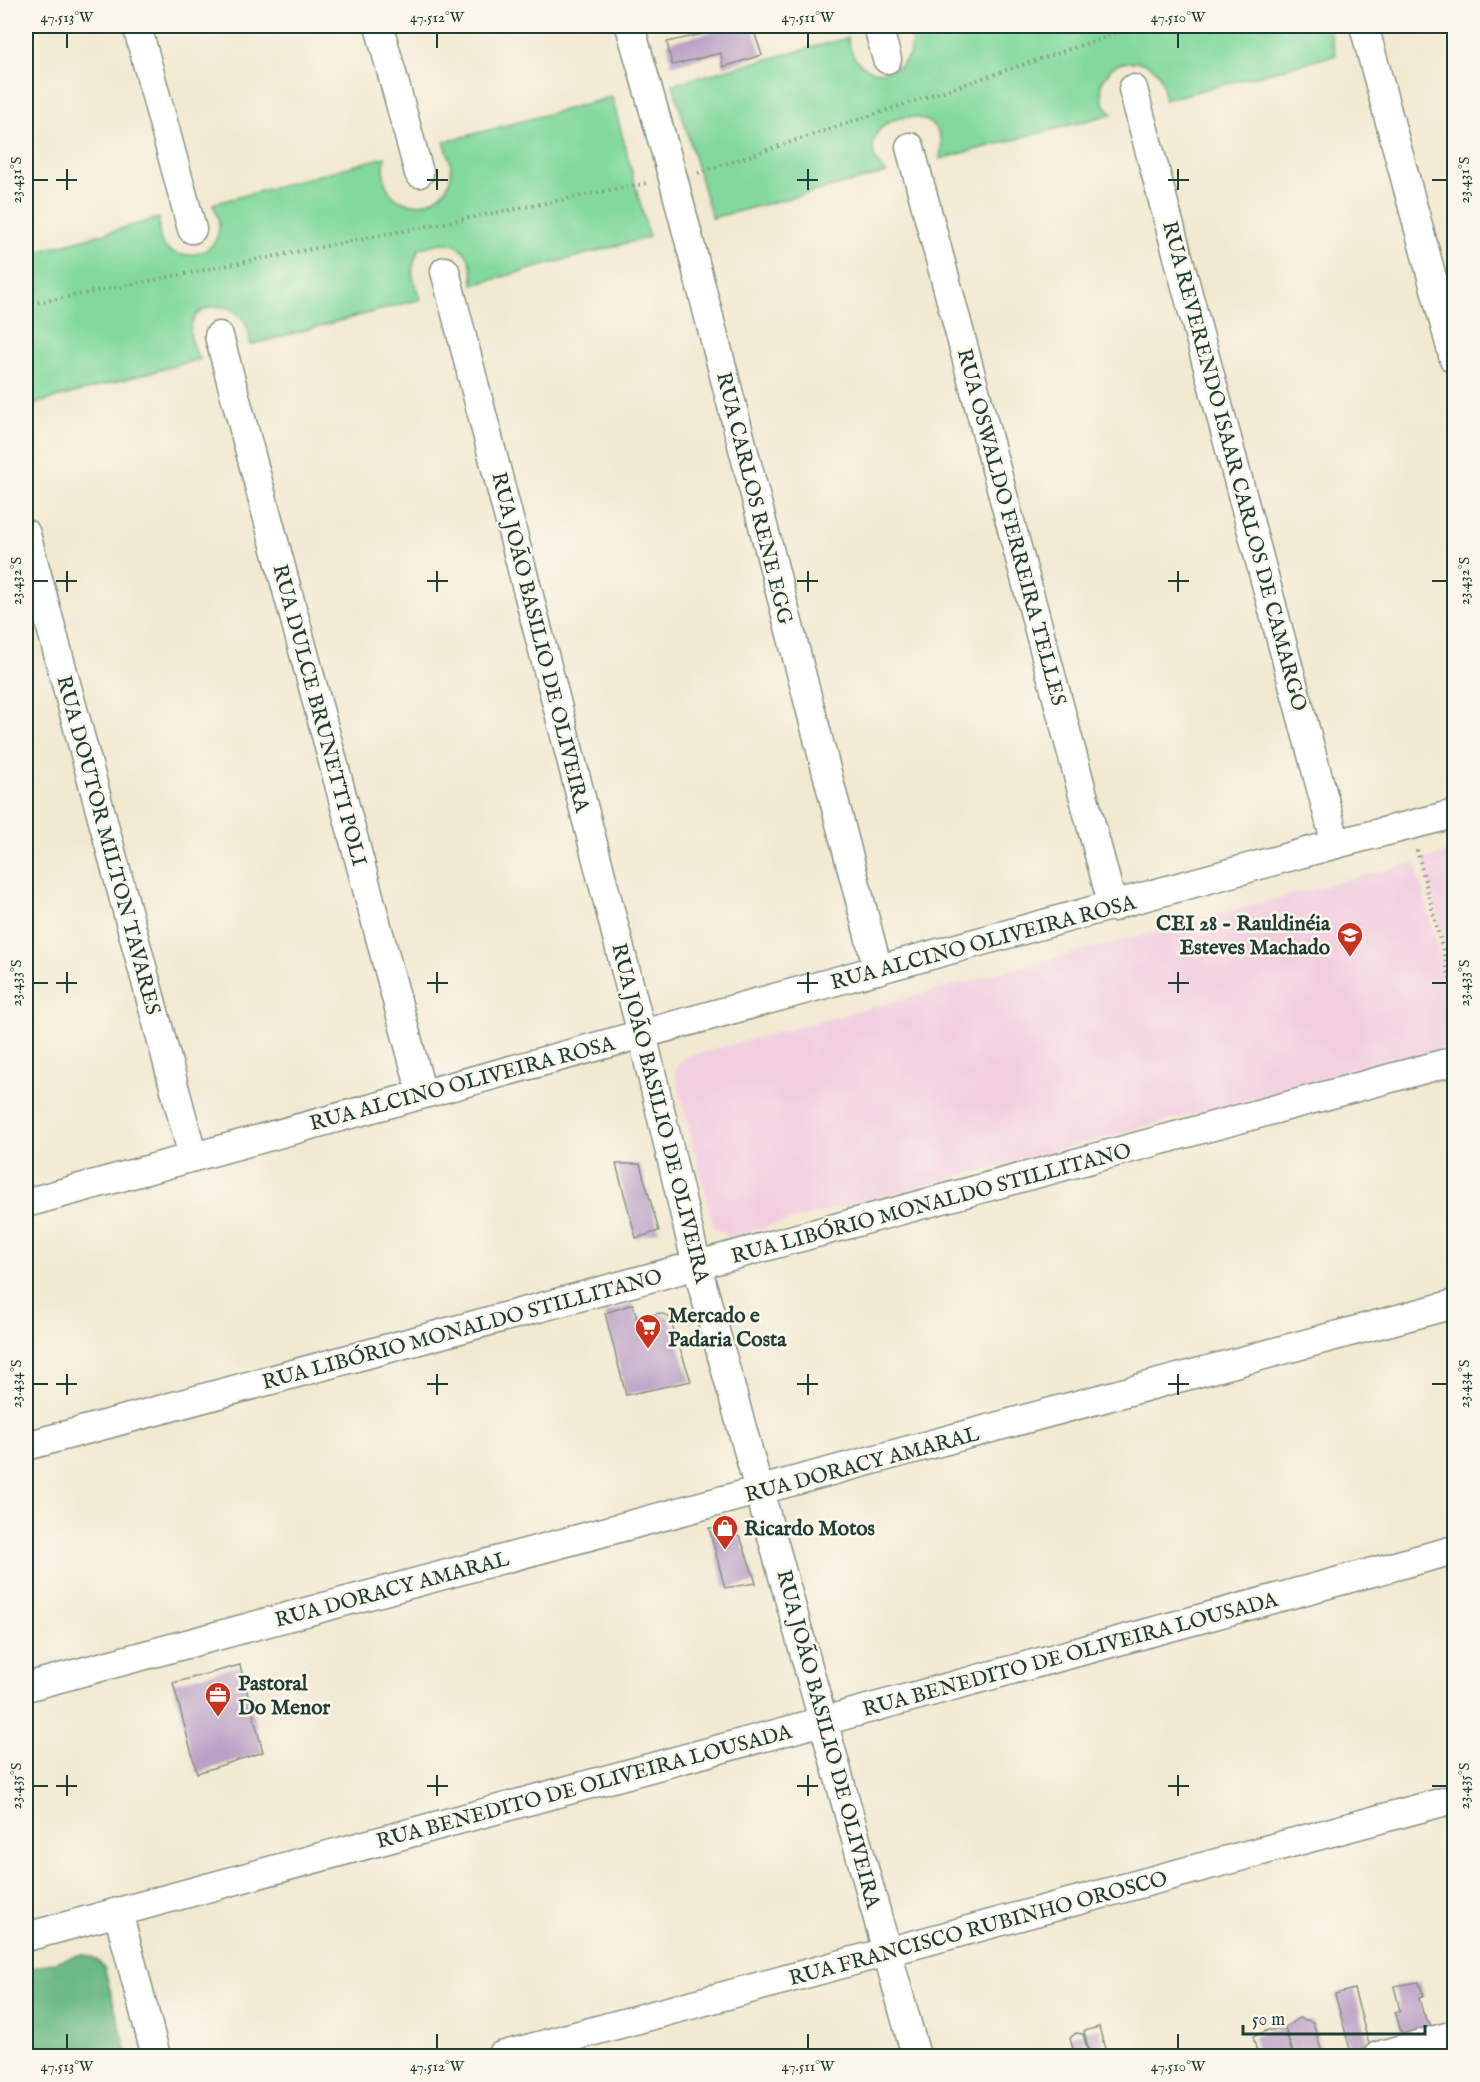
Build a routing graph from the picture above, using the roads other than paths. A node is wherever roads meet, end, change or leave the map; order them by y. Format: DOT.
graph roads {
  1 [pos="137,26"];
  2 [pos="379,26"];
  3 [pos="630,26"];
  4 [pos="878,26"];
  5 [pos="1364,26"];
  6 [pos="887,59"];
  7 [pos="1133,89"];
  8 [pos="910,147"];
  9 [pos="419,174"];
  10 [pos="192,229"];
  11 [pos="445,272"];
  12 [pos="219,336"];
  13 [pos="1455,359"];
  14 [pos="26,534"];
  15 [pos="1455,814"];
  16 [pos="1336,844"];
  17 [pos="1113,907"];
  18 [pos="878,970"];
  19 [pos="642,1034"];
  20 [pos="1455,1061"];
  21 [pos="422,1094"];
  22 [pos="193,1157"];
  23 [pos="26,1203"];
  24 [pos="697,1266"];
  25 [pos="1455,1304"];
  26 [pos="26,1446"];
  27 [pos="761,1491"];
  28 [pos="1455,1550"];
  29 [pos="26,1687"];
  30 [pos="823,1720"];
  31 [pos="1455,1798"];
  32 [pos="118,1912"];
  33 [pos="26,1937"];
  34 [pos="888,1952"];
  35 [pos="1455,2036"];
  36 [pos="156,2056"];
  37 [pos="501,2056"];
  38 [pos="916,2056"];
  39 [pos="1378,2056"];
  1 -- 10 [label="street"];
  2 -- 9 [label="street"];
  3 -- 18 [label="street, RUA CARLOS RENE EGG"];
  4 -- 6 [label="street"];
  5 -- 13 [label="street"];
  7 -- 16 [label="street, RUA REVERENDO ISAAR CARLOS DE CAMARGO"];
  8 -- 17 [label="street, RUA OSWALDO FERREIRA TELLES"];
  11 -- 19 [label="street, RUA JOÃO BASILIO DE OLIVEIRA"];
  12 -- 21 [label="street, RUA DULCE BRUNETTI POLI"];
  14 -- 22 [label="street, RUA DOUTOR MILTON TAVARES"];
  15 -- 16 [label="street, RUA ALCINO OLIVEIRA ROSA"];
  16 -- 17 [label="street, RUA ALCINO OLIVEIRA ROSA"];
  17 -- 18 [label="street, RUA ALCINO OLIVEIRA ROSA"];
  18 -- 19 [label="street, RUA ALCINO OLIVEIRA ROSA"];
  19 -- 21 [label="street, RUA ALCINO OLIVEIRA ROSA"];
  19 -- 24 [label="street, RUA JOÃO BASILIO DE OLIVEIRA"];
  20 -- 24 [label="street, RUA LIBÓRIO MONALDO STILLITANO"];
  21 -- 22 [label="street, RUA ALCINO OLIVEIRA ROSA"];
  22 -- 23 [label="street, RUA ALCINO OLIVEIRA ROSA"];
  24 -- 26 [label="street, RUA LIBÓRIO MONALDO STILLITANO"];
  24 -- 27 [label="street, RUA JOÃO BASILIO DE OLIVEIRA"];
  25 -- 27 [label="street, RUA DORACY AMARAL"];
  27 -- 29 [label="street, RUA DORACY AMARAL"];
  27 -- 30 [label="street, RUA JOÃO BASILIO DE OLIVEIRA"];
  28 -- 30 [label="street, RUA BENEDITO DE OLIVEIRA LOUSADA"];
  30 -- 32 [label="street, RUA BENEDITO DE OLIVEIRA LOUSADA"];
  30 -- 34 [label="street, RUA JOÃO BASILIO DE OLIVEIRA"];
  31 -- 34 [label="street, RUA FRANCISCO RUBINHO OROSCO"];
  32 -- 33 [label="street, RUA BENEDITO DE OLIVEIRA LOUSADA"];
  32 -- 36 [label="street"];
  34 -- 37 [label="street, RUA FRANCISCO RUBINHO OROSCO"];
  34 -- 38 [label="street, RUA JOÃO BASILIO DE OLIVEIRA"];
  35 -- 39 [label="street"];
}
